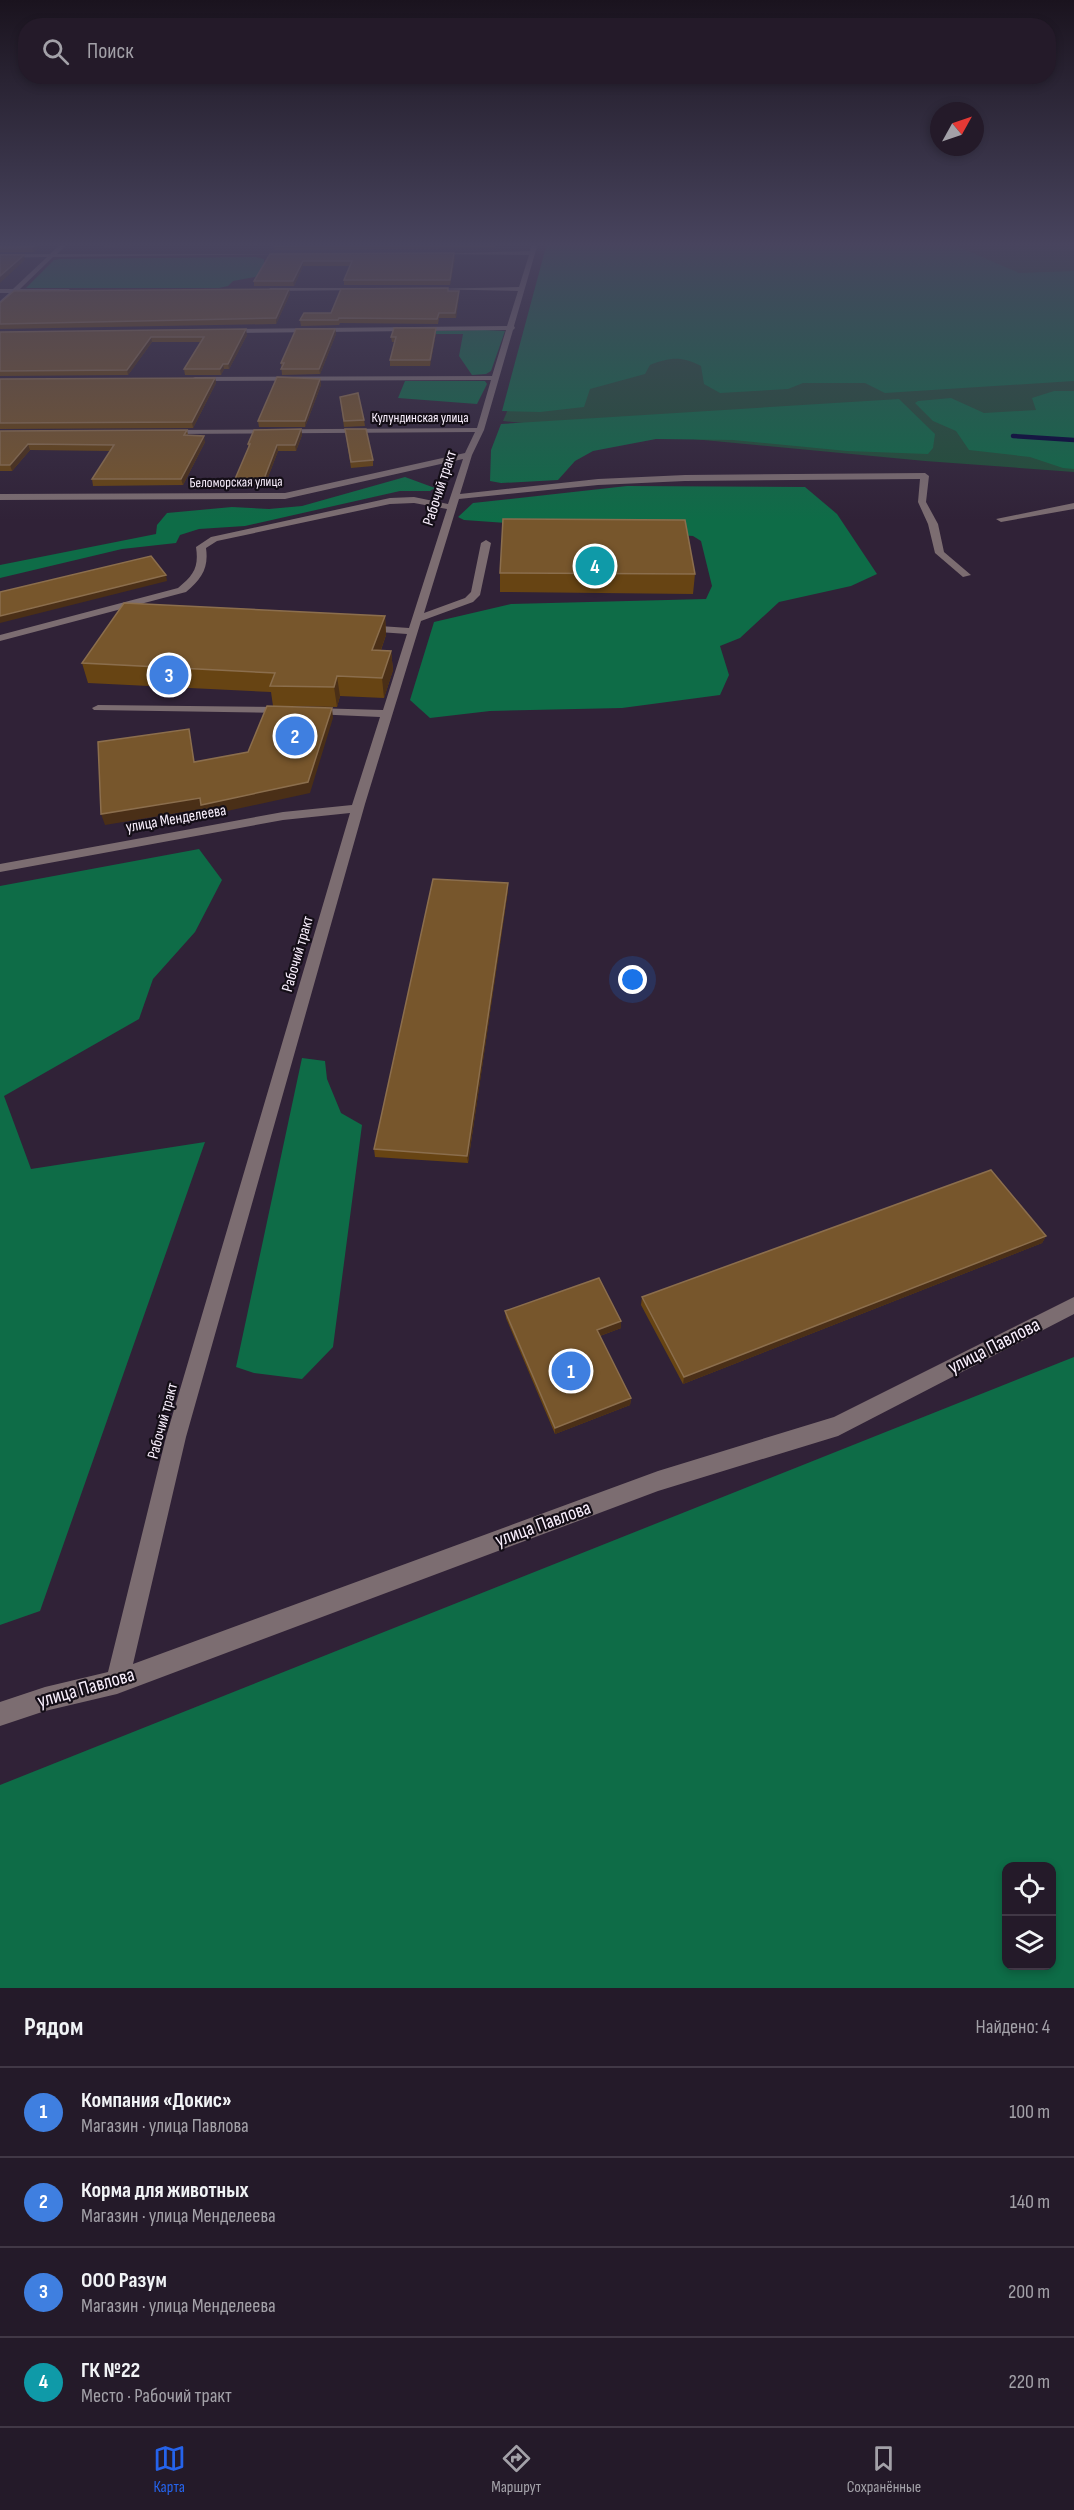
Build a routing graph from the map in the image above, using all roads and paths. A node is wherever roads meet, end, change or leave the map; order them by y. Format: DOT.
graph roads {
  1 [pos="510,336"];
  2 [pos="496,378"];
  3 [pos="189,379"];
  4 [pos="480,430"];
  5 [pos="152,432"];
  6 [pos="468,455"];
  7 [pos="0,497"];
  8 [pos="453,502"];
  9 [pos="1074,506"];
  10 [pos="1001,519"];
  11 [pos="486,543"];
  12 [pos="966,575"];
  13 [pos="415,625"];
  14 [pos="354,627"];
  15 [pos="0,638"];
  16 [pos="98,708"];
  17 [pos="388,714"];
  18 [pos="358,808"];
  19 [pos="0,868"];
  20 [pos="1074,1305"];
  21 [pos="117,1682"];
  22 [pos="0,1714"];
  1 -- 2 [label="street, Рабочий тракт"];
  2 -- 3 [label="street"];
  2 -- 4 [label="street, Рабочий тракт"];
  4 -- 5 [label="street, Кулундинская улица"];
  4 -- 6 [label="street, Рабочий тракт"];
  6 -- 7 [label="street, Беломорская улица"];
  6 -- 8 [label="street, Рабочий тракт"];
  8 -- 12 [label="street"];
  8 -- 13 [label="street, Рабочий тракт"];
  8 -- 15 [label="street"];
  9 -- 10 [label="street"];
  11 -- 13 [label="street"];
  13 -- 14 [label="street"];
  13 -- 17 [label="street, Рабочий тракт"];
  16 -- 17 [label="street"];
  17 -- 18 [label="street, Рабочий тракт"];
  18 -- 19 [label="street, улица Менделеева"];
  18 -- 21 [label="street, Рабочий тракт"];
  20 -- 21 [label="street, улица Павлова"];
  21 -- 22 [label="street, улица Павлова"];
}
